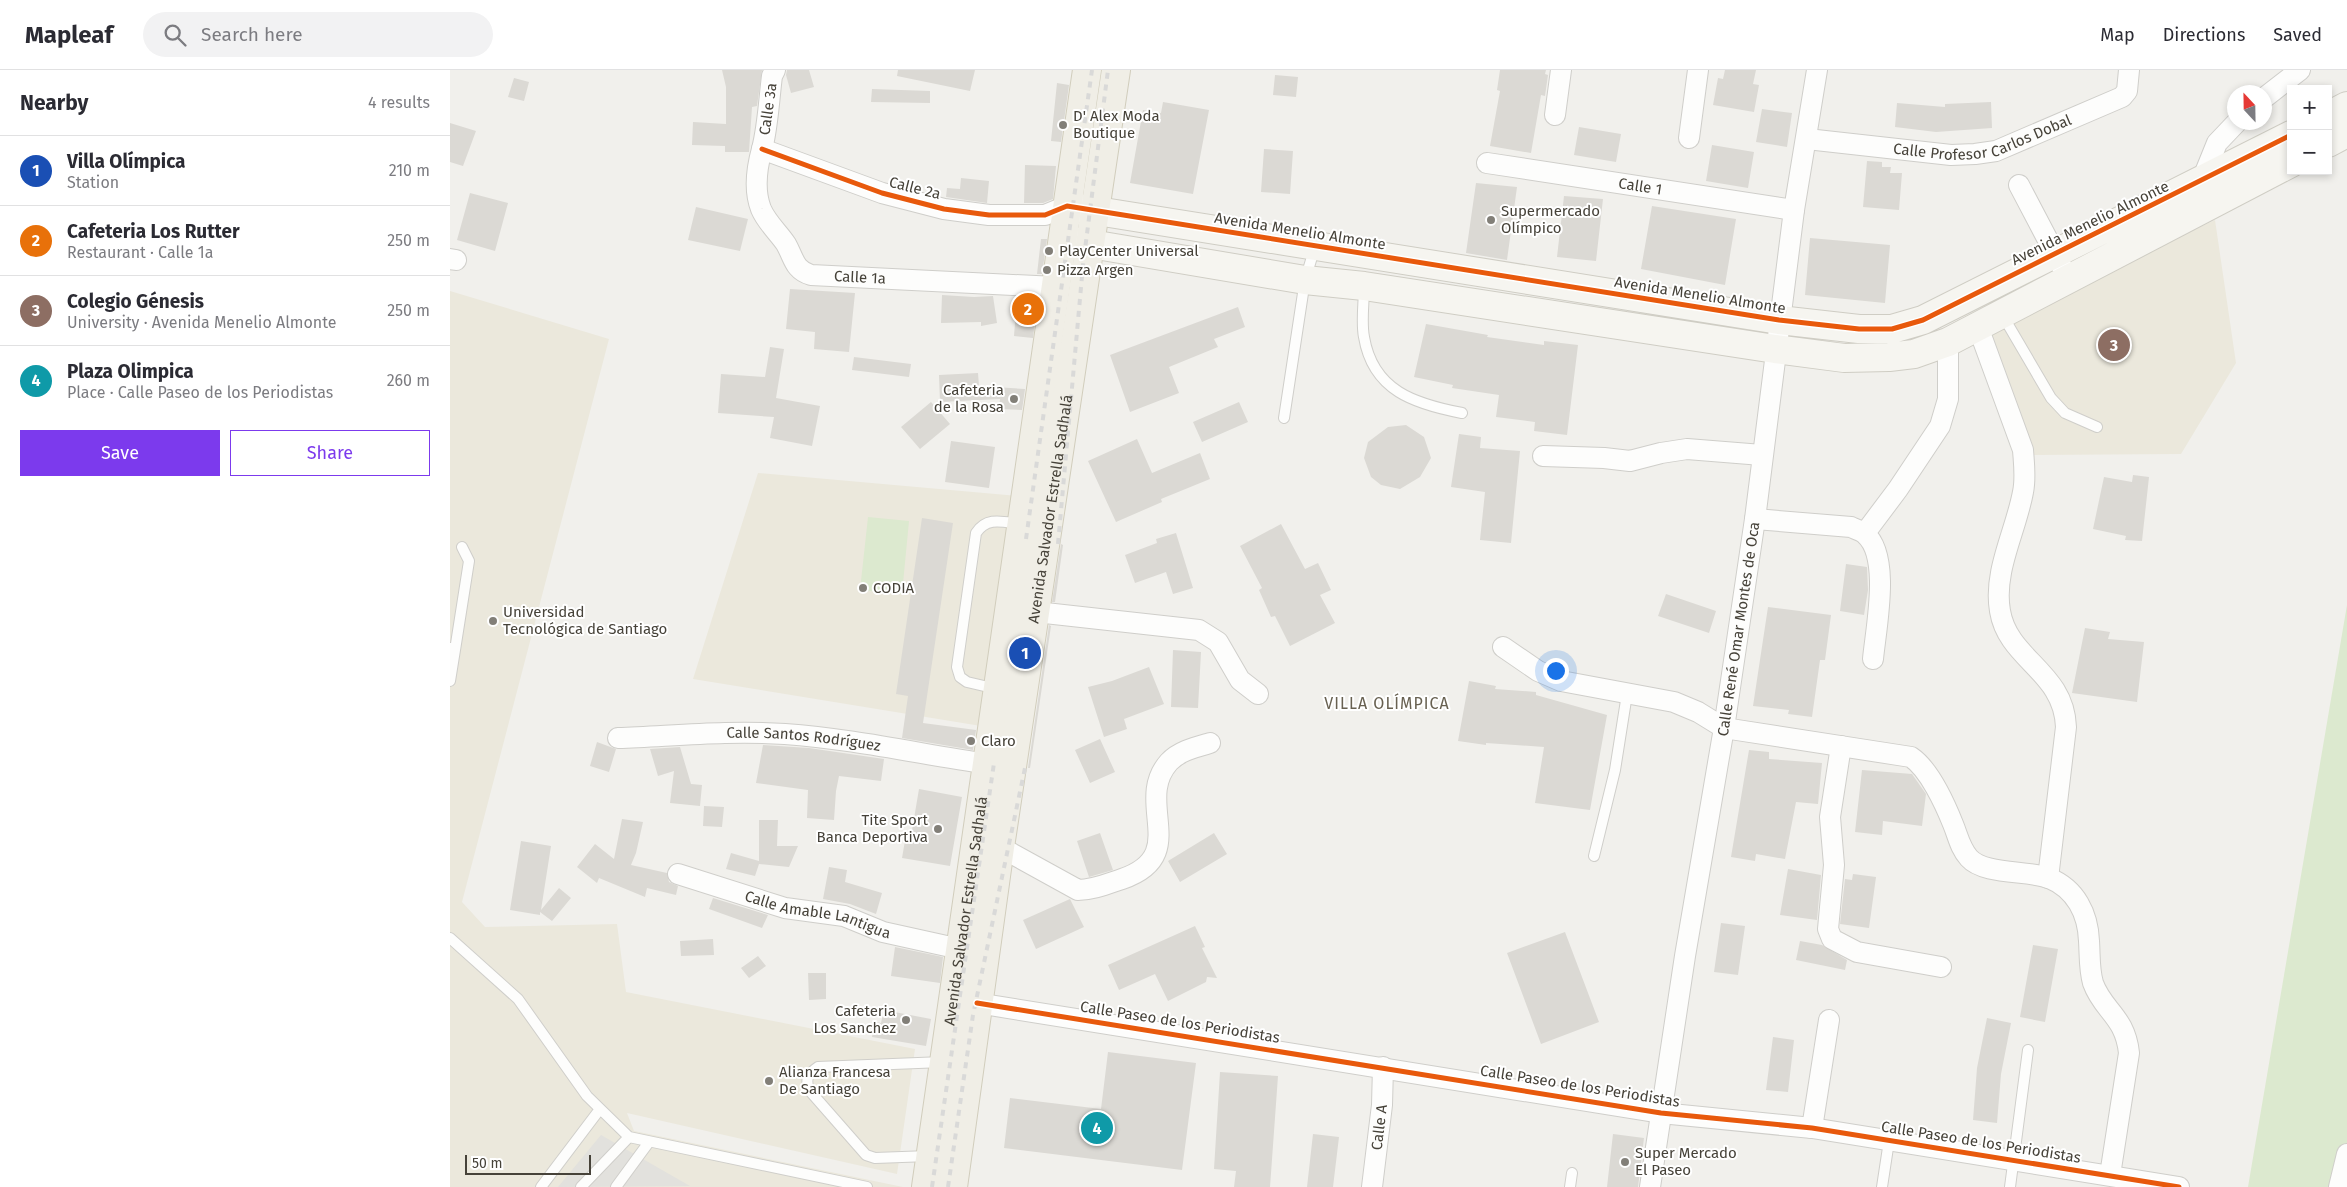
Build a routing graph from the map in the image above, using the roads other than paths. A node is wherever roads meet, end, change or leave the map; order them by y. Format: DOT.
graph roads {
  1 [pos="775,70"];
  2 [pos="1087,70"];
  3 [pos="1116,70"];
  4 [pos="1561,70"];
  5 [pos="1698,70"];
  6 [pos="1818,70"];
  7 [pos="2129,70"];
  8 [pos="2300,70"];
  9 [pos="2272,92"];
  10 [pos="2347,106"];
  11 [pos="2332,114"];
  12 [pos="1555,115"];
  13 [pos="2229,130"];
  14 [pos="2347,133"];
  15 [pos="2287,137"];
  16 [pos="1689,138"];
  17 [pos="1808,139"];
  18 [pos="2332,141"];
  19 [pos="762,149"];
  20 [pos="1487,163"];
  21 [pos="2287,165"];
  22 [pos="2200,182"];
  23 [pos="2019,185"];
  24 [pos="1056,210"];
  25 [pos="1794,210"];
  26 [pos="1096,211"];
  27 [pos="2195,214"];
  28 [pos="1063,239"];
  29 [pos="1091,244"];
  30 [pos="1315,246"];
  31 [pos="2055,254"];
  32 [pos="1305,280"];
  33 [pos="2069,280"];
  34 [pos="1364,286"];
  35 [pos="1056,288"];
  36 [pos="2002,315"];
  37 [pos="1779,320"];
  38 [pos="1978,327"];
  39 [pos="1948,342"];
  40 [pos="1775,349"];
  41 [pos="1462,413"];
  42 [pos="1284,418"];
  43 [pos="2097,427"];
  44 [pos="1762,455"];
  45 [pos="1543,456"];
  46 [pos="1755,519"];
  47 [pos="1022,524"];
  48 [pos="1865,533"];
  49 [pos="462,547"];
  50 [pos="1036,612"];
  51 [pos="1503,646"];
  52 [pos="453,649"];
  53 [pos="1873,659"];
  54 [pos="450,681"];
  55 [pos="998,689"];
  56 [pos="1258,694"];
  57 [pos="1627,694"];
  58 [pos="1724,728"];
  59 [pos="618,738"];
  60 [pos="1210,743"];
  61 [pos="1841,746"];
  62 [pos="988,764"];
  63 [pos="1000,847"];
  64 [pos="1594,856"];
  65 [pos="678,874"];
  66 [pos="2048,878"];
  67 [pos="450,938"];
  68 [pos="960,949"];
  69 [pos="1941,967"];
  70 [pos="977,1003"];
  71 [pos="1829,1020"];
  72 [pos="2028,1050"];
  73 [pos="944,1062"];
  74 [pos="1383,1067"];
  75 [pos="600,1109"];
  76 [pos="1661,1113"];
  77 [pos="1812,1128"];
  78 [pos="629,1137"];
  79 [pos="1889,1141"];
  80 [pos="649,1142"];
  81 [pos="2347,1154"];
  82 [pos="930,1156"];
  83 [pos="2013,1159"];
  84 [pos="1572,1173"];
  85 [pos="2110,1175"];
  86 [pos="541,1187"];
  87 [pos="581,1187"];
  88 [pos="616,1187"];
  89 [pos="867,1187"];
  90 [pos="926,1187"];
  91 [pos="953,1187"];
  92 [pos="1372,1187"];
  93 [pos="1570,1187"];
  94 [pos="1650,1187"];
  95 [pos="1882,1187"];
  96 [pos="2010,1187"];
  97 [pos="2179,1187"];
  98 [pos="2339,1187"];
  1 -- 19 [label="street, Calle 3a"];
  2 -- 24 [label="main road, Avenida Salvador Estrella Sadhalá"];
  3 -- 26 [label="main road, Avenida Salvador Estrella Sadhalá"];
  4 -- 12 [label="street"];
  5 -- 16 [label="street"];
  6 -- 17 [label="street, Calle René Omar Montes de Oca"];
  7 -- 17 [label="street, Calle Profesor Carlos Dobal"];
  8 -- 9 [label="street"];
  10 -- 11 [label="street"];
  13 -- 22 [label="street"];
  14 -- 18 [label="street"];
  15 -- 22 [label="street, Avenida Menelio Almonte"];
  17 -- 25 [label="street, Calle René Omar Montes de Oca"];
  19 -- 24 [label="street, Calle 2a"];
  19 -- 35 [label="street, Calle 1a"];
  20 -- 25 [label="street, Calle 1"];
  21 -- 27 [label="street"];
  22 -- 27 [label="street"];
  22 -- 31 [label="street, Avenida Menelio Almonte"];
  23 -- 31 [label="street"];
  24 -- 26 [label="street, Avenida Menelio Almonte"];
  24 -- 28 [label="main road, Avenida Salvador Estrella Sadhalá"];
  25 -- 37 [label="street, Calle René Omar Montes de Oca"];
  26 -- 29 [label="main road, Avenida Salvador Estrella Sadhalá"];
  26 -- 30 [label="street, Avenida Menelio Almonte"];
  27 -- 33 [label="street"];
  28 -- 29 [label="street"];
  28 -- 35 [label="main road, Avenida Salvador Estrella Sadhalá"];
  29 -- 32 [label="street"];
  29 -- 50 [label="main road, Avenida Salvador Estrella Sadhalá"];
  30 -- 32 [label="lane"];
  30 -- 37 [label="street, Avenida Menelio Almonte"];
  31 -- 33 [label="street"];
  31 -- 37 [label="street, Avenida Menelio Almonte"];
  32 -- 34 [label="street"];
  32 -- 42 [label="lane"];
  33 -- 36 [label="street"];
  34 -- 40 [label="street"];
  34 -- 41 [label="lane"];
  35 -- 47 [label="main road, Avenida Salvador Estrella Sadhalá"];
  36 -- 38 [label="street"];
  36 -- 43 [label="lane"];
  37 -- 40 [label="street, Calle René Omar Montes de Oca"];
  38 -- 39 [label="street"];
  38 -- 66 [label="street"];
  39 -- 40 [label="street"];
  39 -- 48 [label="street"];
  40 -- 44 [label="street, Calle René Omar Montes de Oca"];
  44 -- 45 [label="street"];
  44 -- 46 [label="street, Calle René Omar Montes de Oca"];
  46 -- 48 [label="street"];
  46 -- 58 [label="street, Calle René Omar Montes de Oca"];
  47 -- 55 [label="main road, Avenida Salvador Estrella Sadhalá"];
  47 -- 55 [label="lane"];
  48 -- 53 [label="street"];
  49 -- 52 [label="lane"];
  50 -- 56 [label="street"];
  50 -- 63 [label="main road, Avenida Salvador Estrella Sadhalá"];
  51 -- 57 [label="street"];
  52 -- 54 [label="lane"];
  55 -- 62 [label="main road, Avenida Salvador Estrella Sadhalá"];
  57 -- 58 [label="street"];
  57 -- 64 [label="lane"];
  58 -- 61 [label="street"];
  58 -- 76 [label="street, Calle René Omar Montes de Oca"];
  59 -- 62 [label="street, Calle Santos Rodríguez"];
  60 -- 63 [label="street"];
  61 -- 66 [label="street"];
  61 -- 69 [label="street"];
  62 -- 68 [label="main road, Avenida Salvador Estrella Sadhalá"];
  63 -- 70 [label="main road, Avenida Salvador Estrella Sadhalá"];
  65 -- 68 [label="street, Calle Amable Lantigua"];
  66 -- 85 [label="street"];
  67 -- 75 [label="lane"];
  68 -- 73 [label="main road, Avenida Salvador Estrella Sadhalá"];
  70 -- 74 [label="street, Calle Paseo de los Periodistas"];
  70 -- 91 [label="main road, Avenida Salvador Estrella Sadhalá"];
  71 -- 77 [label="street"];
  72 -- 83 [label="lane"];
  73 -- 82 [label="main road, Avenida Salvador Estrella Sadhalá"];
  73 -- 82 [label="lane"];
  74 -- 76 [label="street, Calle Paseo de los Periodistas"];
  74 -- 92 [label="street, Calle A"];
  75 -- 78 [label="lane"];
  75 -- 86 [label="lane"];
  76 -- 77 [label="street, Calle Paseo de los Periodistas"];
  76 -- 94 [label="street, Calle René Omar Montes de Oca"];
  77 -- 79 [label="street, Calle Paseo de los Periodistas"];
  78 -- 80 [label="lane"];
  78 -- 87 [label="lane"];
  79 -- 83 [label="street, Calle Paseo de los Periodistas"];
  79 -- 95 [label="lane"];
  80 -- 88 [label="lane"];
  80 -- 89 [label="lane"];
  81 -- 98 [label="street"];
  82 -- 90 [label="main road, Avenida Salvador Estrella Sadhalá"];
  83 -- 85 [label="street, Calle Paseo de los Periodistas"];
  83 -- 96 [label="lane"];
  84 -- 93 [label="lane"];
  85 -- 97 [label="street, Calle Paseo de los Periodistas"];
}
